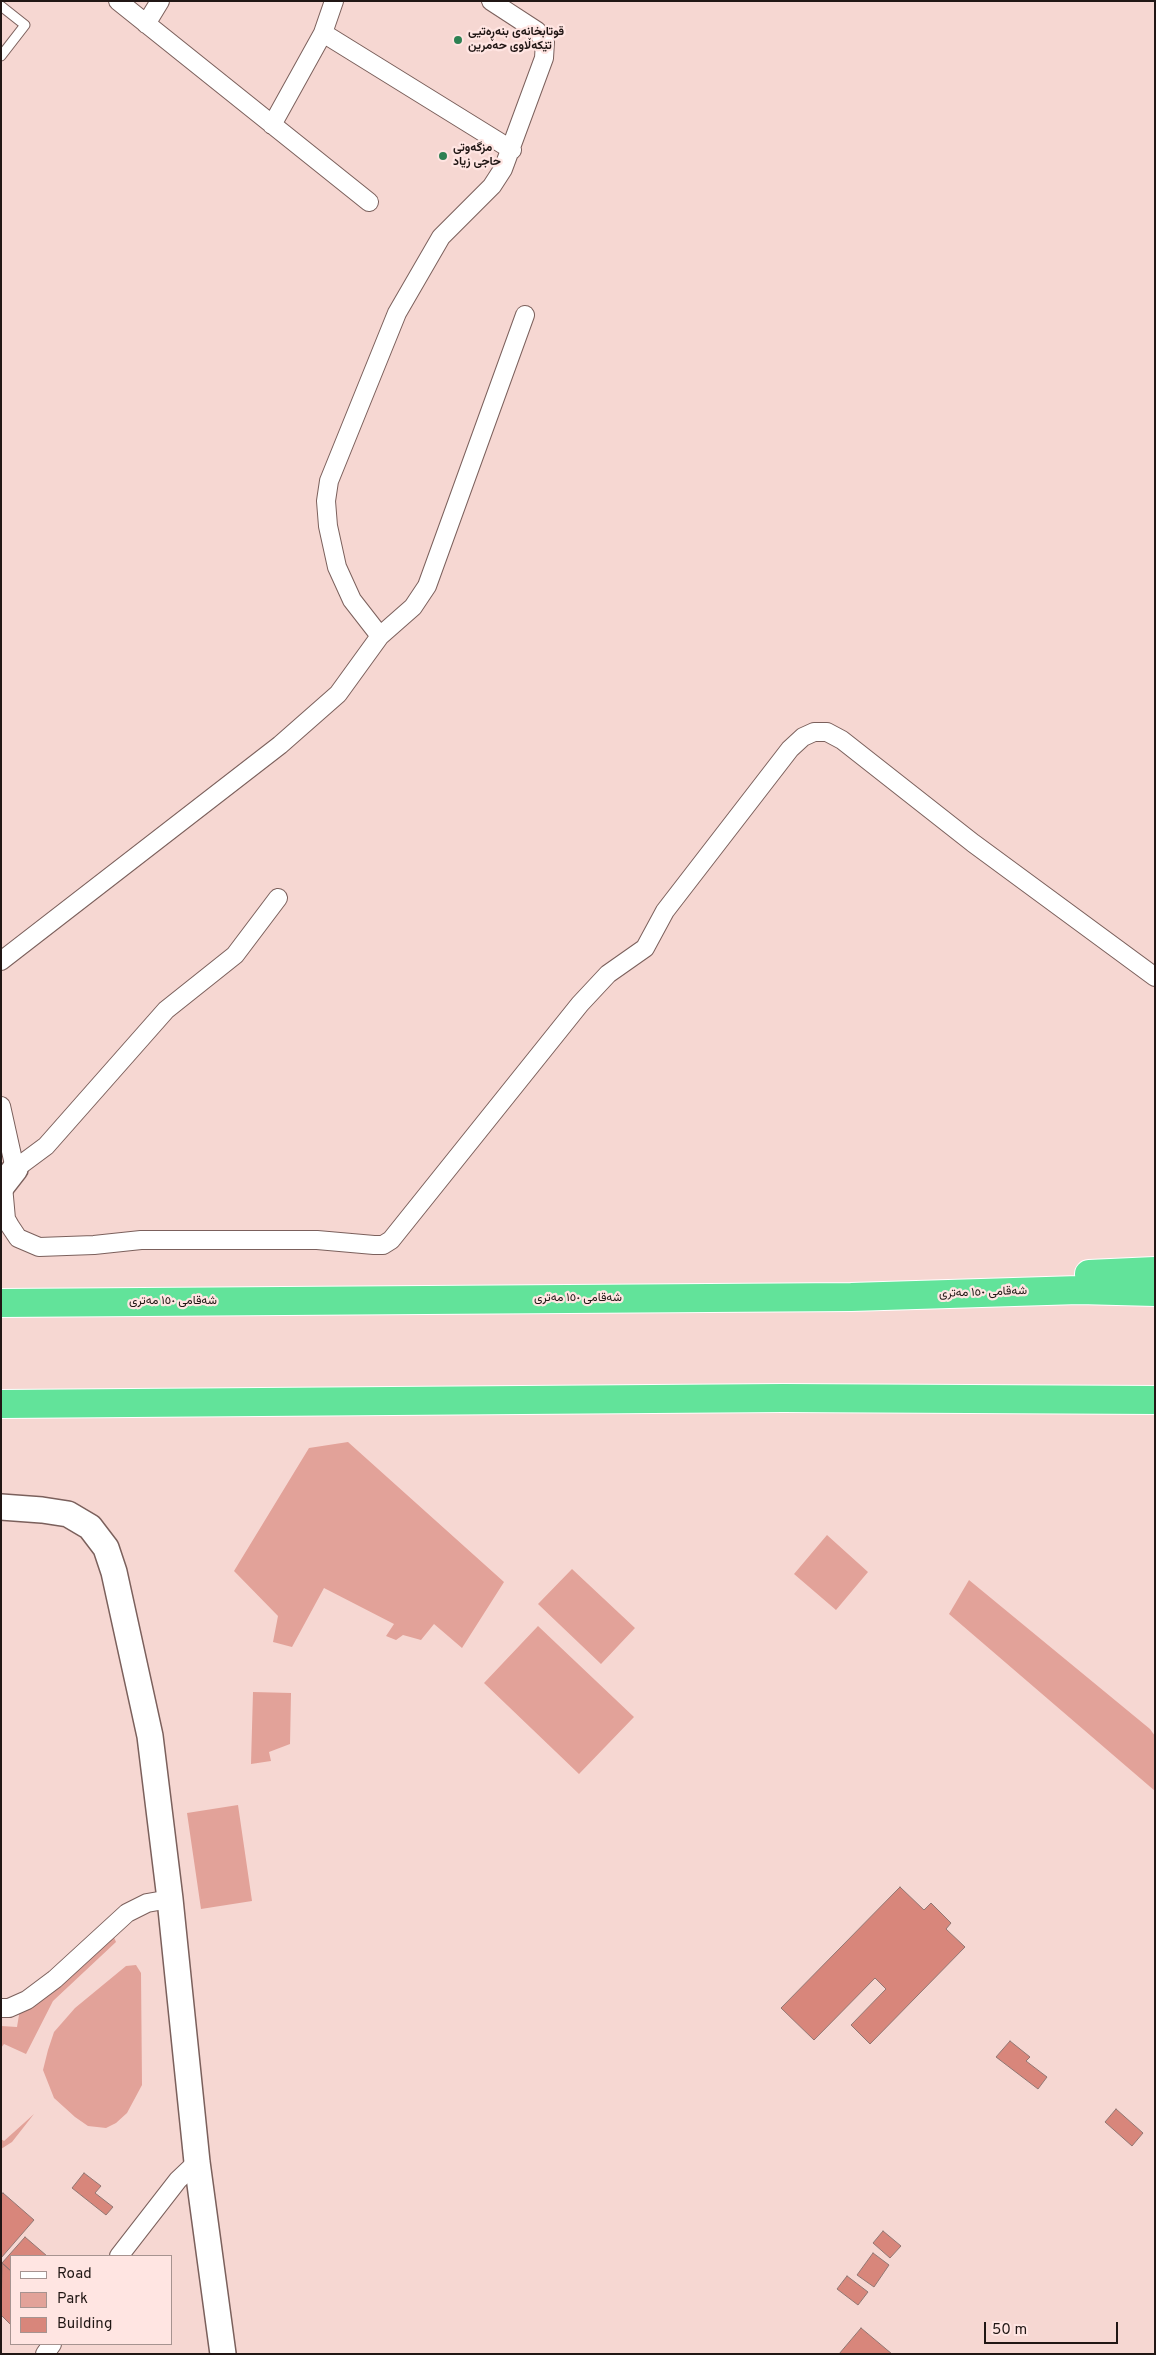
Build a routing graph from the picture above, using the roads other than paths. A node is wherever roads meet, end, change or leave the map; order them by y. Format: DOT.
graph roads {
  1 [pos="118,1"];
  2 [pos="160,1"];
  3 [pos="334,1"];
  4 [pos="491,1"];
  5 [pos="1,6"];
  6 [pos="146,24"];
  7 [pos="323,33"];
  8 [pos="1,56"];
  9 [pos="272,125"];
  10 [pos="512,150"];
  11 [pos="369,202"];
  12 [pos="525,315"];
  13 [pos="380,636"];
  14 [pos="278,898"];
  15 [pos="1,961"];
  16 [pos="1155,977"];
  17 [pos="1,1106"];
  18 [pos="7,1181"];
  19 [pos="1155,1271"];
  20 [pos="1155,1292"];
  21 [pos="851,1298"];
  22 [pos="1,1303"];
  23 [pos="1155,1400"];
  24 [pos="1,1404"];
  25 [pos="1,1507"];
  26 [pos="170,1899"];
  27 [pos="1,2008"];
  28 [pos="198,2162"];
  29 [pos="120,2255"];
  30 [pos="223,2354"];
  1 -- 6 [label="street"];
  2 -- 6 [label="street"];
  3 -- 7 [label="street"];
  4 -- 10 [label="street"];
  5 -- 8 [label="lane"];
  6 -- 9 [label="street"];
  7 -- 9 [label="street"];
  7 -- 10 [label="street"];
  9 -- 11 [label="street"];
  10 -- 13 [label="street"];
  12 -- 13 [label="street"];
  13 -- 15 [label="street"];
  14 -- 18 [label="street"];
  16 -- 18 [label="street"];
  17 -- 18 [label="street"];
  19 -- 21 [label="highway"];
  20 -- 21 [label="highway, شەقامی ١٥٠ مەتری"];
  21 -- 22 [label="highway, شەقامی ١٥٠ مەتری"];
  23 -- 24 [label="highway"];
  25 -- 26 [label="street"];
  26 -- 27 [label="street"];
  26 -- 28 [label="street"];
  28 -- 29 [label="street"];
  28 -- 30 [label="street"];
}
